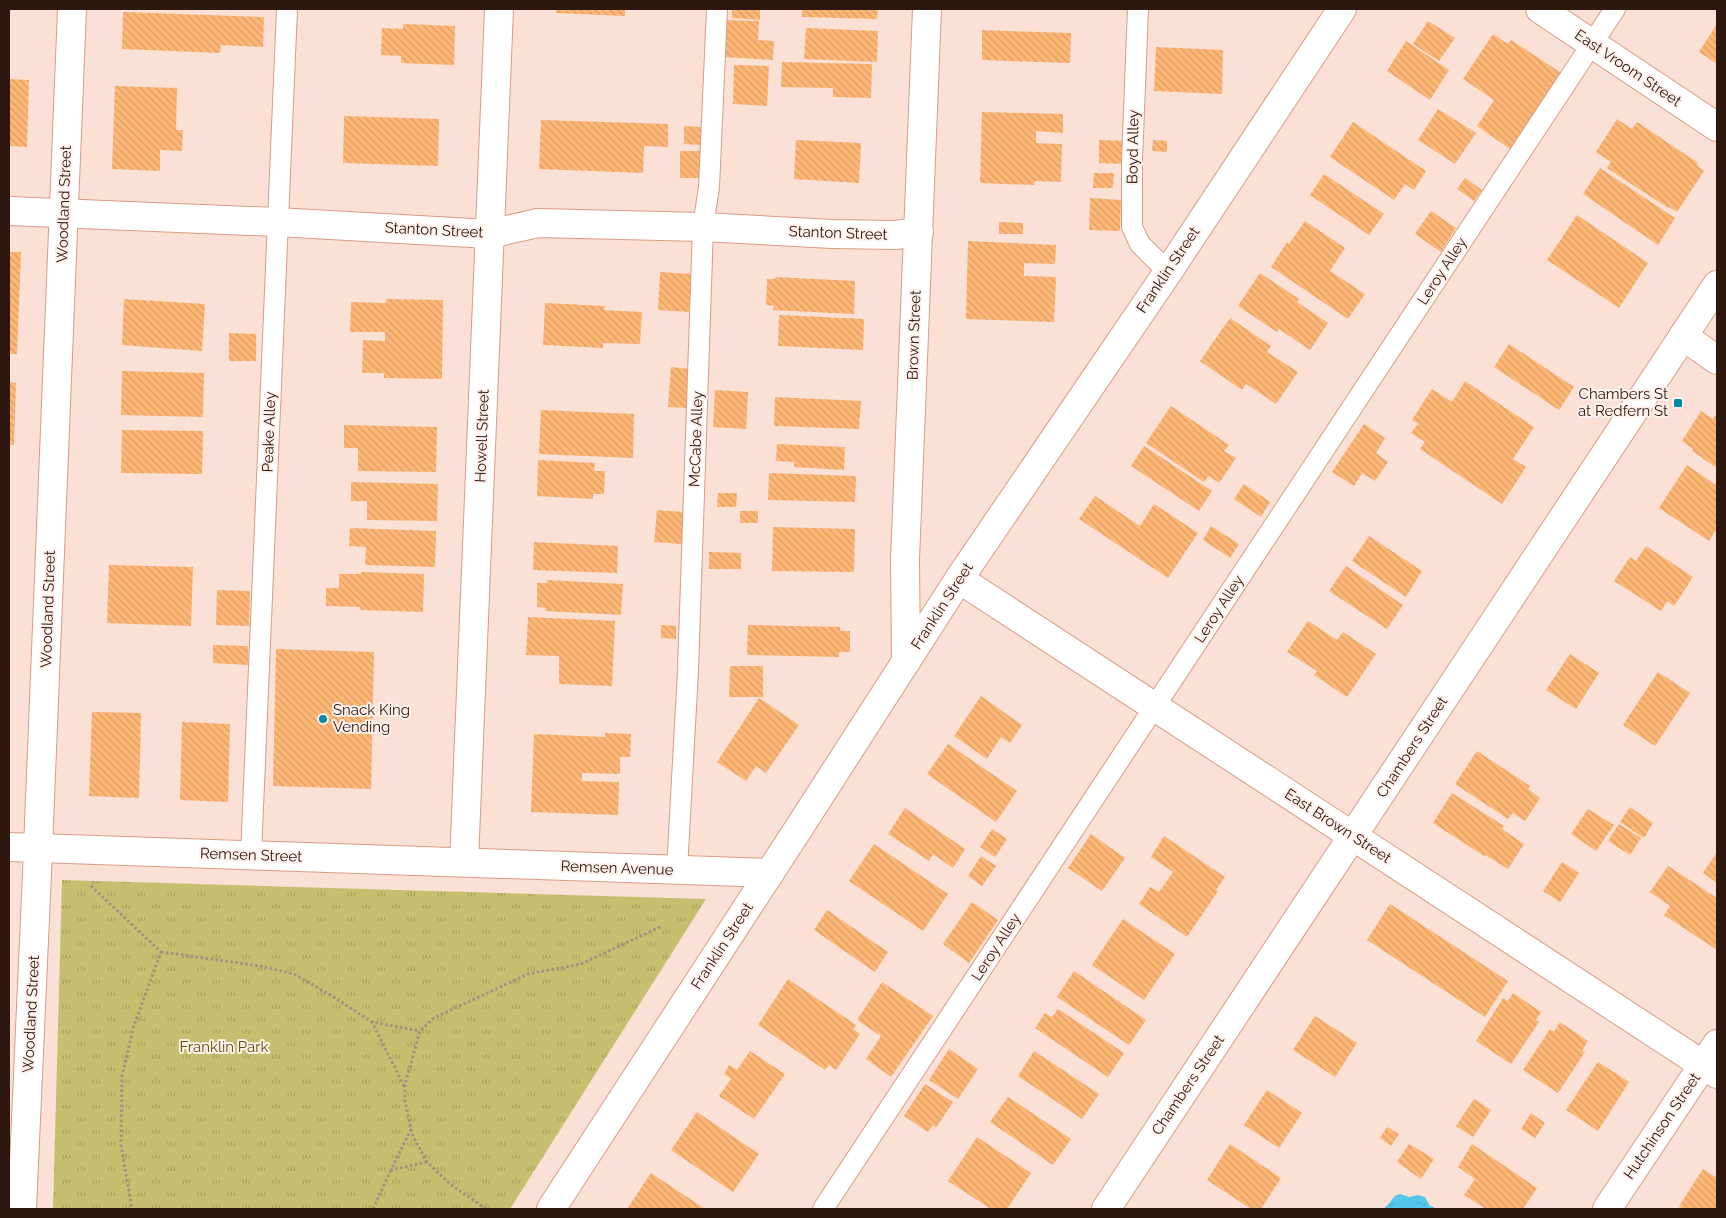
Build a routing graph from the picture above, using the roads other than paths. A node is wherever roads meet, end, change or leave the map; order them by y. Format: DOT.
graph roads {
  1 [pos="72,9"];
  2 [pos="286,9"];
  3 [pos="499,9"];
  4 [pos="717,9"];
  5 [pos="927,9"];
  6 [pos="1138,9"];
  7 [pos="1342,9"];
  8 [pos="1540,9"];
  9 [pos="1615,9"];
  10 [pos="1592,44"];
  11 [pos="1717,127"];
  12 [pos="9,211"];
  13 [pos="64,213"];
  14 [pos="277,222"];
  15 [pos="703,228"];
  16 [pos="919,232"];
  17 [pos="489,234"];
  18 [pos="1168,272"];
  19 [pos="1717,285"];
  20 [pos="1683,336"];
  21 [pos="1717,360"];
  22 [pos="959,579"];
  23 [pos="906,662"];
  24 [pos="1153,707"];
  25 [pos="1354,835"];
  26 [pos="9,847"];
  27 [pos="38,848"];
  28 [pos="251,855"];
  29 [pos="464,862"];
  30 [pos="677,870"];
  31 [pos="770,873"];
  32 [pos="1713,1061"];
  33 [pos="22,1209"];
  34 [pos="551,1209"];
  35 [pos="822,1209"];
  36 [pos="1106,1209"];
  37 [pos="1607,1209"];
  1 -- 13 [label="street, Woodland Street"];
  2 -- 14 [label="lane, Peake Alley"];
  3 -- 17 [label="street, Howell Street"];
  4 -- 15 [label="lane, McCabe Alley"];
  5 -- 16 [label="street, Brown Street"];
  6 -- 18 [label="lane, Boyd Alley"];
  7 -- 18 [label="street, Franklin Street"];
  8 -- 10 [label="street, East Vroom Street"];
  9 -- 10 [label="lane, Leroy Alley"];
  10 -- 11 [label="street, East Vroom Street"];
  10 -- 24 [label="lane, Leroy Alley"];
  12 -- 13 [label="street, Stanton Street"];
  13 -- 14 [label="street, Stanton Street"];
  13 -- 27 [label="street, Woodland Street"];
  14 -- 17 [label="street, Stanton Street"];
  14 -- 28 [label="lane, Peake Alley"];
  15 -- 16 [label="street, Stanton Street"];
  15 -- 17 [label="street, Stanton Street"];
  15 -- 30 [label="lane, McCabe Alley"];
  16 -- 23 [label="street, Brown Street"];
  17 -- 29 [label="street, Howell Street"];
  18 -- 22 [label="street, Franklin Street"];
  19 -- 20 [label="street, Chambers Street"];
  20 -- 21 [label="street"];
  20 -- 25 [label="street, Chambers Street"];
  22 -- 23 [label="street, Franklin Street"];
  22 -- 24 [label="street, East Brown Street"];
  23 -- 31 [label="street, Franklin Street"];
  24 -- 25 [label="street, East Brown Street"];
  24 -- 35 [label="lane, Leroy Alley"];
  25 -- 32 [label="street, East Brown Street"];
  25 -- 36 [label="street, Chambers Street"];
  26 -- 27 [label="street"];
  27 -- 28 [label="street, Remsen Street"];
  27 -- 33 [label="street, Woodland Street"];
  28 -- 29 [label="street, Remsen Street"];
  29 -- 30 [label="street, Remsen Avenue"];
  30 -- 31 [label="street, Remsen Avenue"];
  31 -- 34 [label="street, Franklin Street"];
  32 -- 37 [label="street, Hutchinson Street"];
}
